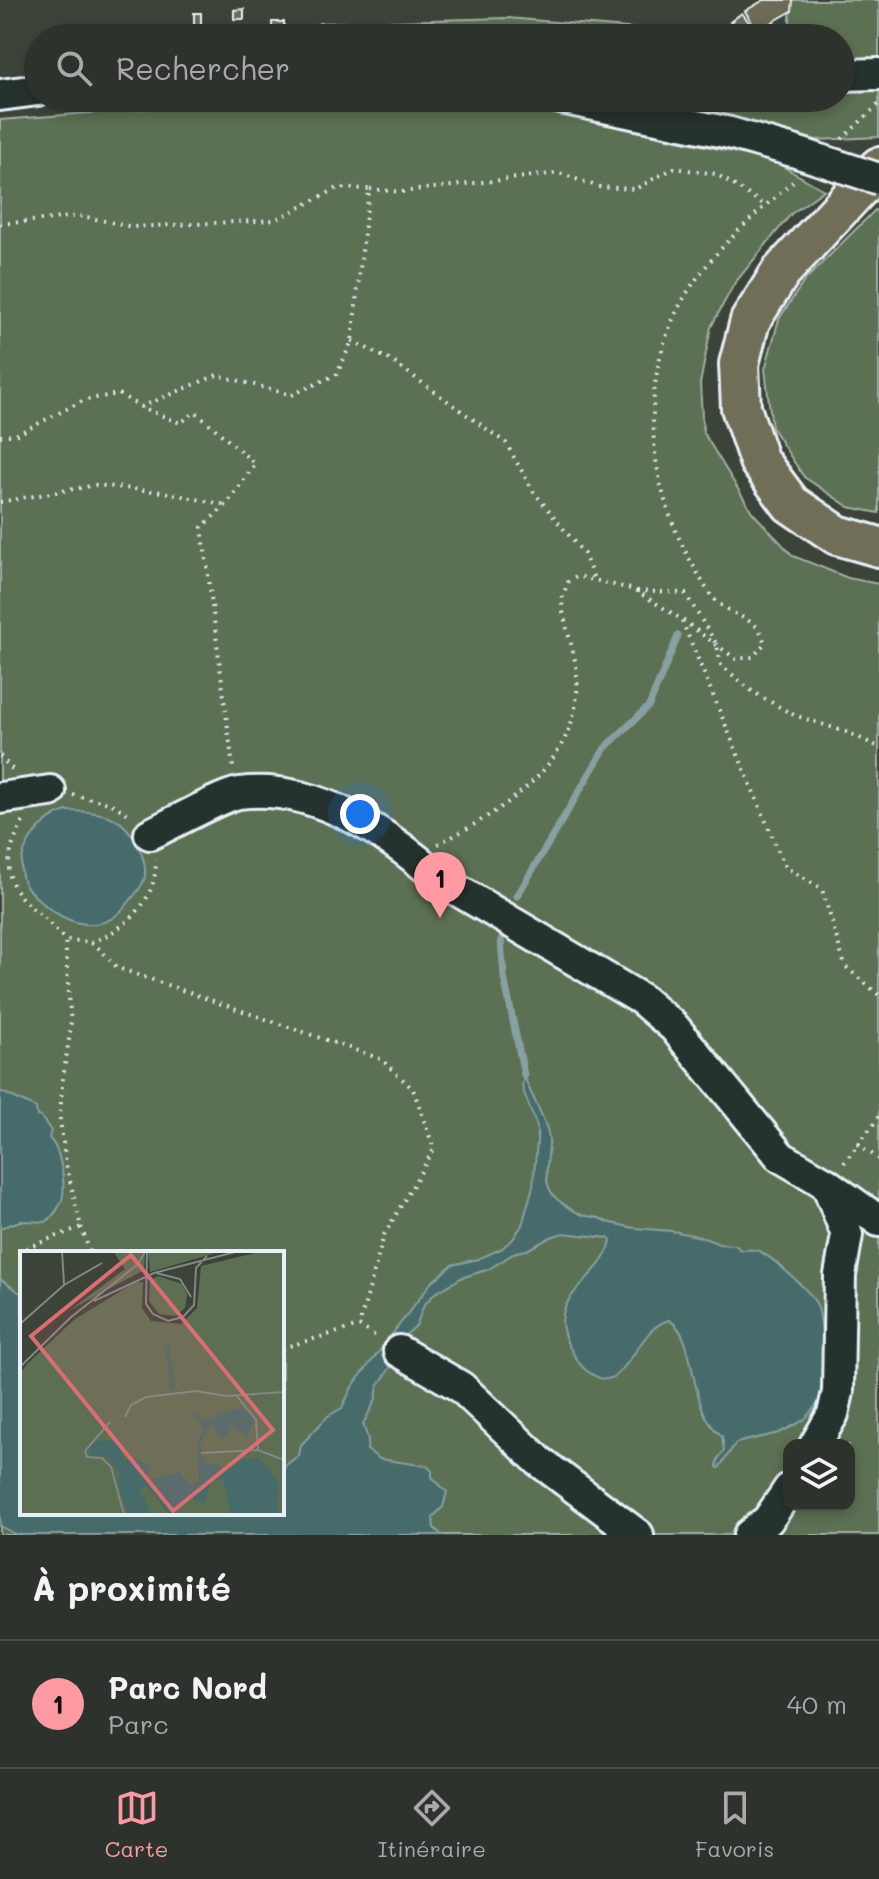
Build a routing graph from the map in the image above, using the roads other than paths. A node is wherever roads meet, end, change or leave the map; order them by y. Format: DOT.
graph roads {
  1 [pos="879,74"];
  2 [pos="855,75"];
  3 [pos="24,92"];
  4 [pos="0,95"];
  5 [pos="629,112"];
  6 [pos="879,167"];
  7 [pos="879,179"];
  8 [pos="879,547"];
  9 [pos="50,791"];
  10 [pos="0,798"];
  11 [pos="150,834"];
  12 [pos="827,1184"];
  13 [pos="879,1221"];
  14 [pos="399,1351"];
  15 [pos="818,1439"];
  16 [pos="783,1498"];
  17 [pos="638,1535"];
  18 [pos="749,1535"];
  1 -- 2 [label="street"];
  3 -- 4 [label="street"];
  5 -- 7 [label="street, bridge"];
  6 -- 8 [label="main road"];
  9 -- 10 [label="street"];
  11 -- 12 [label="street"];
  12 -- 13 [label="street"];
  12 -- 15 [label="street"];
  14 -- 17 [label="street"];
  16 -- 18 [label="street"];
}
